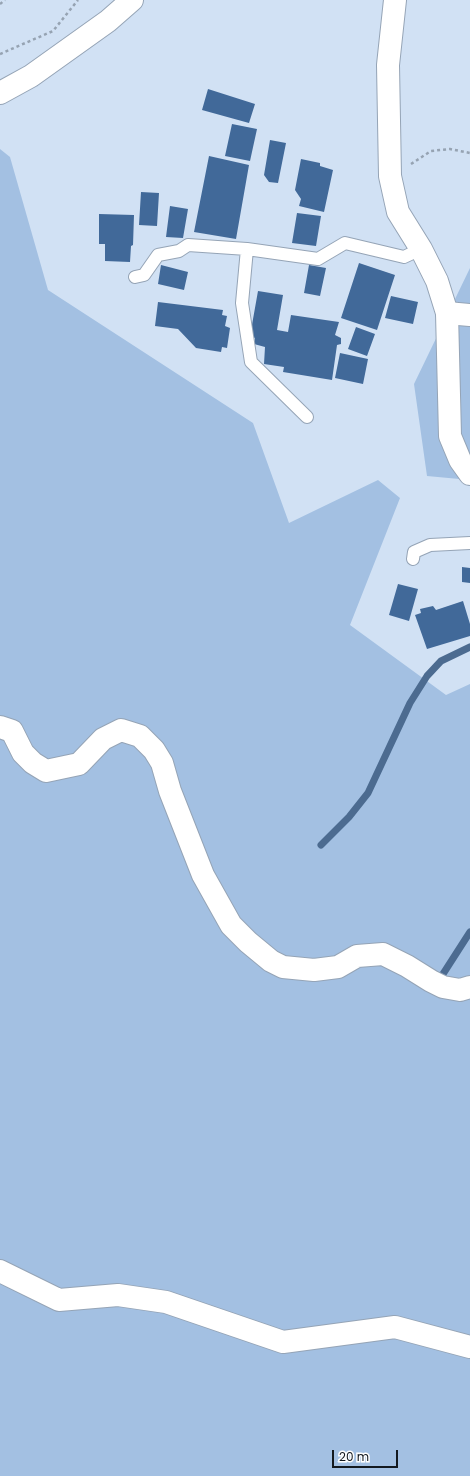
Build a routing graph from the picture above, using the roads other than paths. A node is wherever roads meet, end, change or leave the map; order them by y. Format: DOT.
graph roads {
  1 [pos="132,0"];
  2 [pos="395,0"];
  3 [pos="0,93"];
  4 [pos="247,249"];
  5 [pos="421,249"];
  6 [pos="135,277"];
  7 [pos="447,314"];
  8 [pos="470,316"];
  9 [pos="307,417"];
  10 [pos="470,474"];
  11 [pos="470,543"];
  12 [pos="413,559"];
  13 [pos="0,727"];
  14 [pos="470,986"];
  15 [pos="0,1270"];
  16 [pos="470,1347"];
  1 -- 3 [label="street"];
  2 -- 5 [label="street"];
  4 -- 5 [label="lane"];
  4 -- 6 [label="lane"];
  4 -- 9 [label="lane"];
  5 -- 7 [label="street"];
  7 -- 8 [label="street"];
  7 -- 10 [label="street"];
  11 -- 12 [label="lane"];
  13 -- 14 [label="street"];
  15 -- 16 [label="street"];
}
